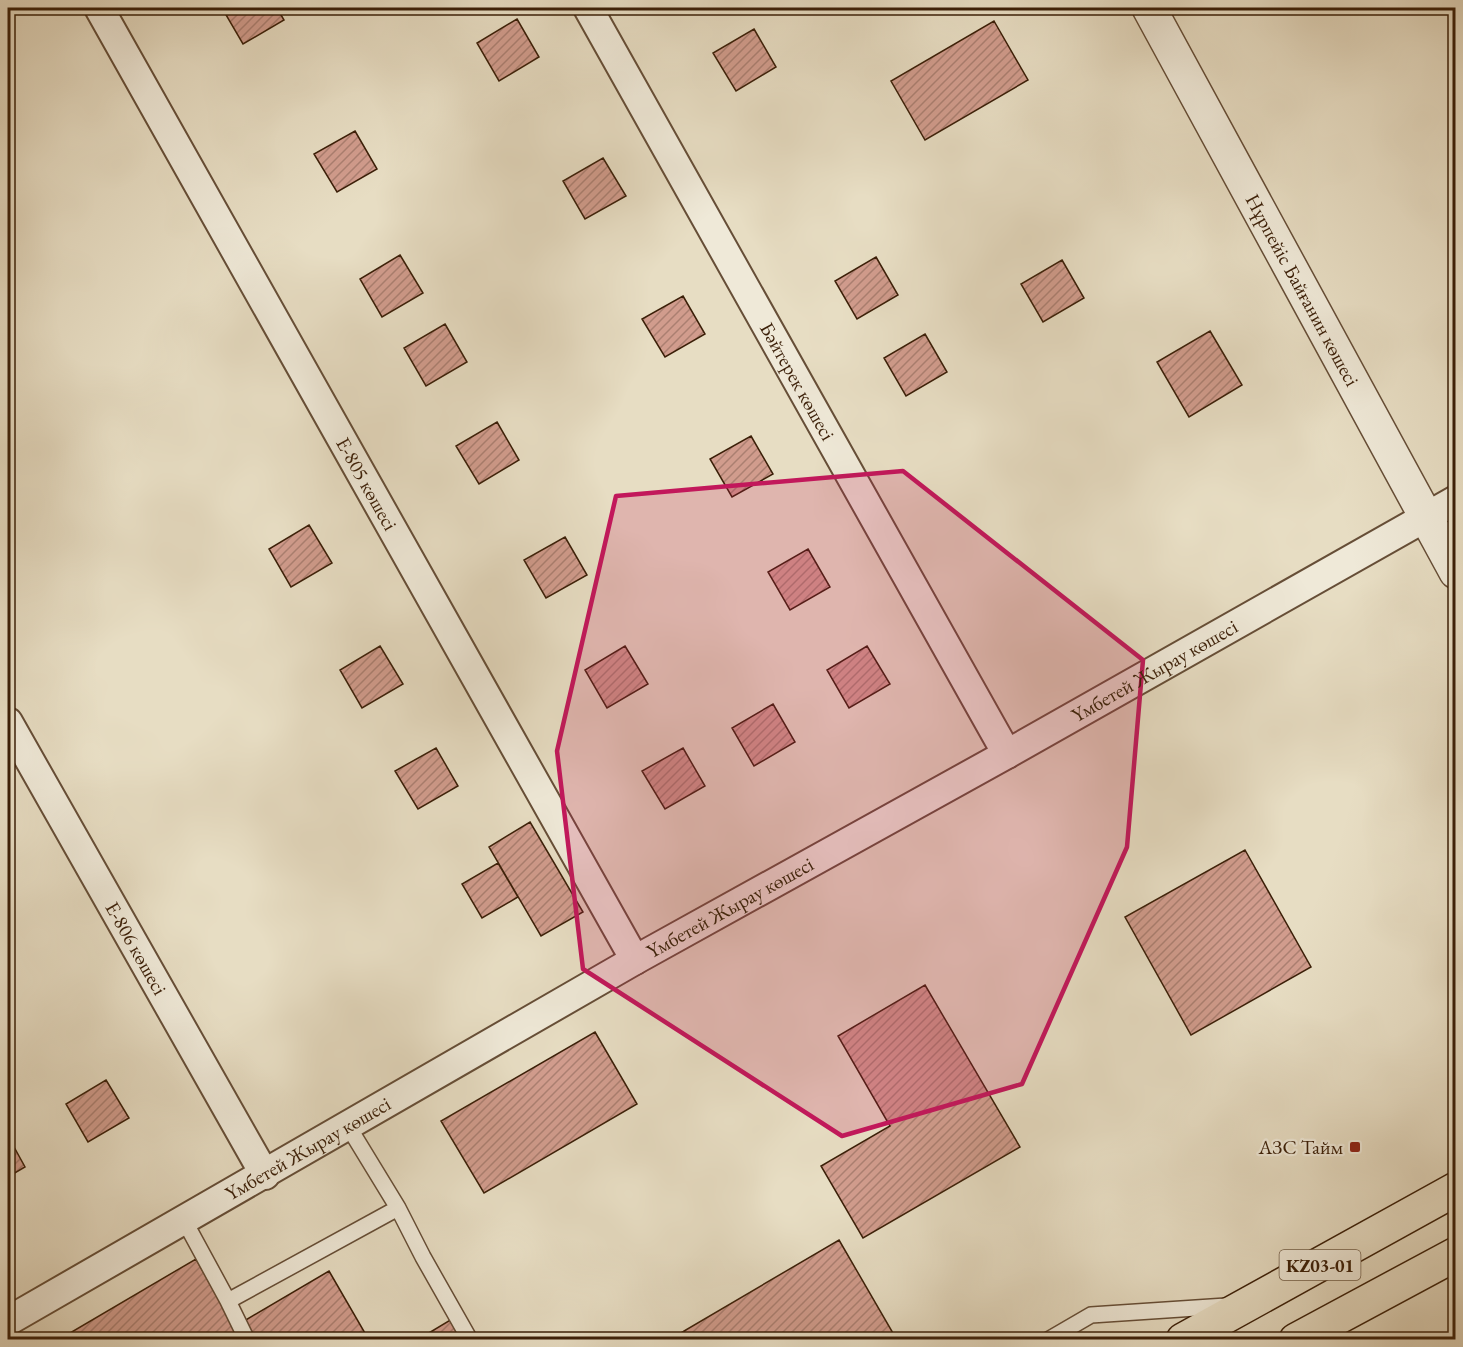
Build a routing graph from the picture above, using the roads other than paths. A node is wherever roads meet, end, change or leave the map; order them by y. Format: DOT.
graph roads {
  1 [pos="99,8"];
  2 [pos="588,8"];
  3 [pos="1149,8"];
  4 [pos="1455,500"];
  5 [pos="1426,516"];
  6 [pos="1455,572"];
  7 [pos="8,722"];
  8 [pos="1007,754"];
  9 [pos="635,960"];
  10 [pos="348,1126"];
  11 [pos="265,1175"];
  12 [pos="1455,1189"];
  13 [pos="398,1208"];
  14 [pos="184,1220"];
  15 [pos="1455,1254"];
  16 [pos="228,1301"];
  17 [pos="1247,1304"];
  18 [pos="8,1321"];
  19 [pos="248,1340"];
  20 [pos="470,1340"];
  21 [pos="1048,1340"];
  22 [pos="1183,1340"];
  23 [pos="1296,1340"];
  1 -- 9 [label="street, Е-805 көшесі"];
  2 -- 8 [label="street, Бәйтерек көшесі"];
  3 -- 5 [label="street, Нұрпейіс Байғанин көшесі"];
  4 -- 5 [label="street, Үмбетей Жырау көшесі"];
  5 -- 6 [label="street, Нұрпейіс Байғанин көшесі"];
  5 -- 8 [label="street, Үмбетей Жырау көшесі"];
  7 -- 11 [label="street, Е-806 көшесі"];
  8 -- 9 [label="street, Үмбетей Жырау көшесі"];
  9 -- 10 [label="street, Үмбетей Жырау көшесі"];
  10 -- 11 [label="street, Үмбетей Жырау көшесі"];
  10 -- 13 [label="lane"];
  11 -- 14 [label="street, Үмбетей Жырау көшесі"];
  12 -- 17 [label="main road, KZ03-01"];
  13 -- 16 [label="lane"];
  13 -- 20 [label="lane"];
  14 -- 16 [label="lane"];
  14 -- 18 [label="street, Үмбетей Жырау көшесі"];
  15 -- 23 [label="main road, KZ03-01"];
  16 -- 19 [label="lane"];
  17 -- 21 [label="lane"];
  17 -- 22 [label="main road, KZ03-01"];
}
